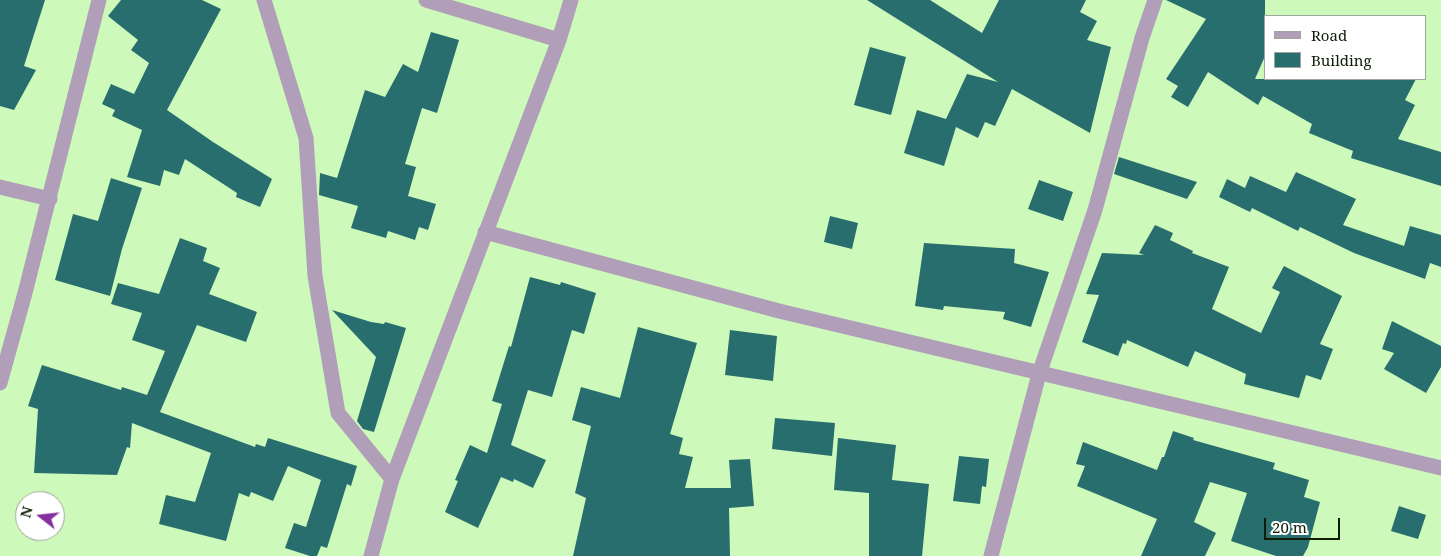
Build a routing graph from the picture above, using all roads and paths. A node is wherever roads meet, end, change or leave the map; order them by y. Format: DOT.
graph roads {
  1 [pos="100,0"];
  2 [pos="264,0"];
  3 [pos="426,0"];
  4 [pos="571,0"];
  5 [pos="1155,0"];
  6 [pos="559,40"];
  7 [pos="0,187"];
  8 [pos="50,199"];
  9 [pos="486,232"];
  10 [pos="1039,374"];
  11 [pos="0,383"];
  12 [pos="1441,468"];
  13 [pos="392,479"];
  14 [pos="371,556"];
  15 [pos="991,556"];
  1 -- 8 [label="street"];
  2 -- 13 [label="street"];
  3 -- 6 [label="street"];
  4 -- 6 [label="street"];
  5 -- 10 [label="street"];
  6 -- 9 [label="street"];
  7 -- 8 [label="street"];
  8 -- 11 [label="street"];
  9 -- 10 [label="street"];
  9 -- 13 [label="street"];
  10 -- 12 [label="street"];
  10 -- 15 [label="street"];
  13 -- 14 [label="street"];
}
